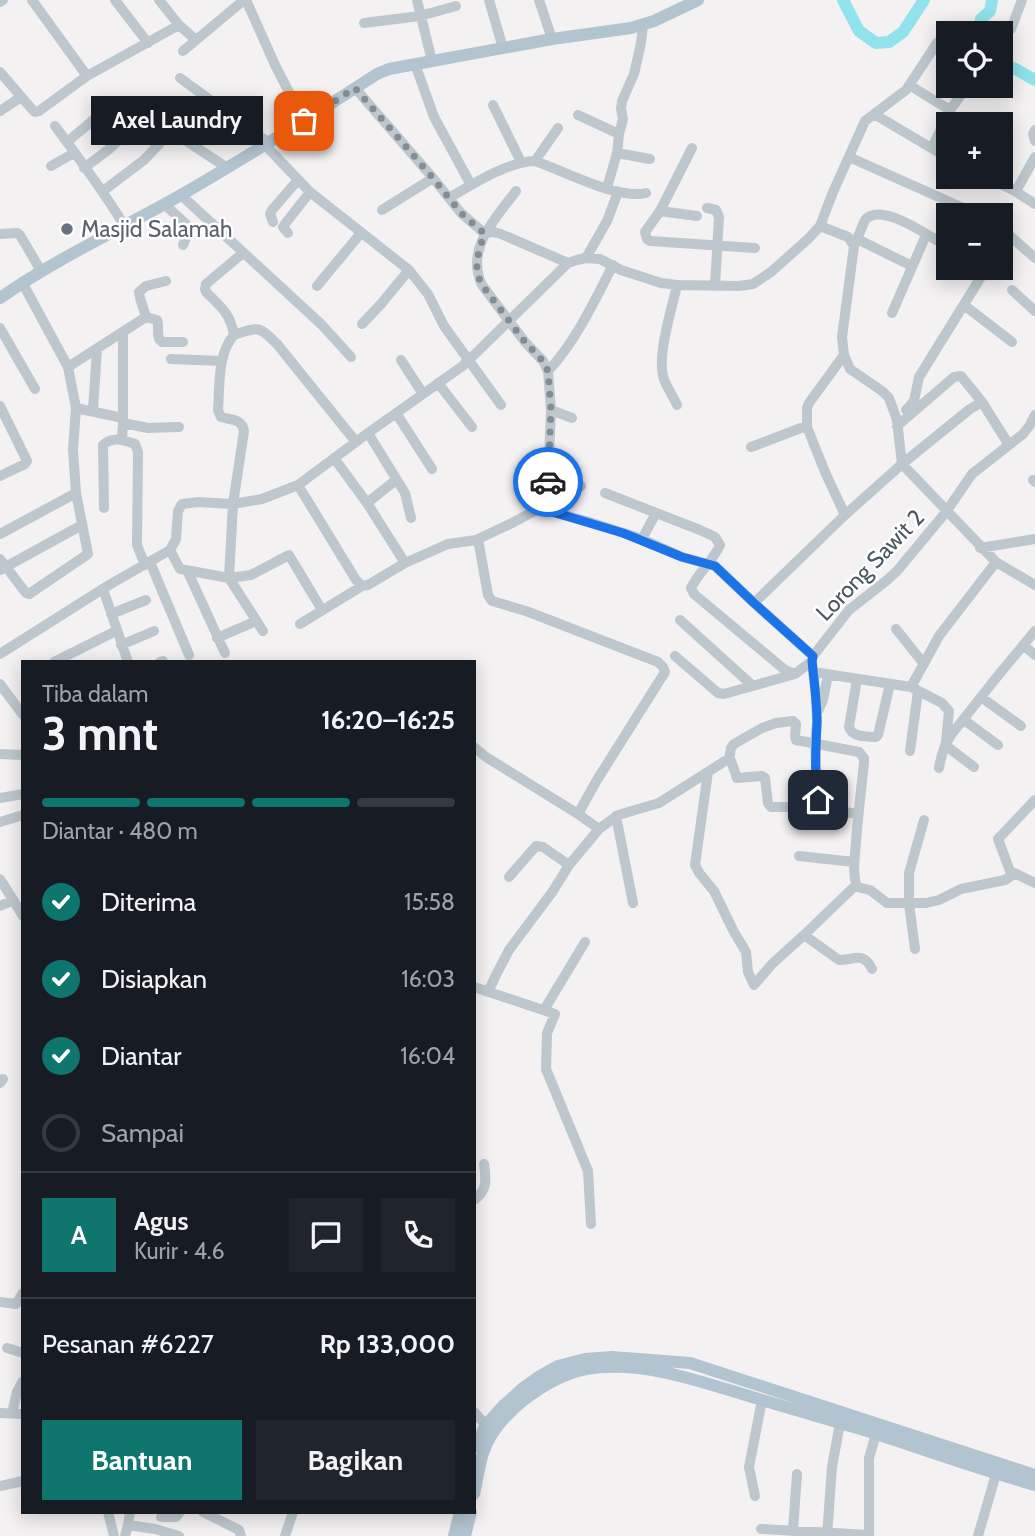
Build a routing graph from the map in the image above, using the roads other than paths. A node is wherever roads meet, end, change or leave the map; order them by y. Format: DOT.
graph roads {
  1 [pos="32,0"];
  2 [pos="115,0"];
  3 [pos="159,0"];
  4 [pos="245,0"];
  5 [pos="417,0"];
  6 [pos="489,0"];
  7 [pos="539,0"];
  8 [pos="698,0"];
  9 [pos="1022,0"];
  10 [pos="456,6"];
  11 [pos="420,16"];
  12 [pos="364,23"];
  13 [pos="1013,24"];
  14 [pos="180,25"];
  15 [pos="643,25"];
  16 [pos="552,39"];
  17 [pos="196,40"];
  18 [pos="148,43"];
  19 [pos="936,44"];
  20 [pos="503,47"];
  21 [pos="183,51"];
  22 [pos="432,61"];
  23 [pos="415,64"];
  24 [pos="0,72"];
  25 [pos="87,76"];
  26 [pos="180,78"];
  27 [pos="909,85"];
  28 [pos="355,88"];
  29 [pos="21,97"];
  30 [pos="959,98"];
  31 [pos="111,105"];
  32 [pos="493,105"];
  33 [pos="950,110"];
  34 [pos="0,111"];
  35 [pos="874,114"];
  36 [pos="578,115"];
  37 [pos="150,117"];
  38 [pos="304,121"];
  39 [pos="136,124"];
  40 [pos="55,126"];
  41 [pos="558,128"];
  42 [pos="1035,130"];
  43 [pos="619,134"];
  44 [pos="1035,141"];
  45 [pos="67,142"];
  46 [pos="160,143"];
  47 [pos="266,143"];
  48 [pos="692,148"];
  49 [pos="932,148"];
  50 [pos="936,150"];
  51 [pos="74,153"];
  52 [pos="617,153"];
  53 [pos="849,157"];
  54 [pos="1035,157"];
  55 [pos="650,159"];
  56 [pos="535,161"];
  57 [pos="521,162"];
  58 [pos="51,166"];
  59 [pos="226,167"];
  60 [pos="84,168"];
  61 [pos="433,178"];
  62 [pos="298,180"];
  63 [pos="471,186"];
  64 [pos="607,188"];
  65 [pos="1012,189"];
  66 [pos="103,191"];
  67 [pos="516,191"];
  68 [pos="1016,191"];
  69 [pos="310,192"];
  70 [pos="618,192"];
  71 [pos="646,193"];
  72 [pos="181,195"];
  73 [pos="449,198"];
  74 [pos="952,203"];
  75 [pos="164,204"];
  76 [pos="1035,204"];
  77 [pos="707,208"];
  78 [pos="382,210"];
  79 [pos="660,211"];
  80 [pos="697,216"];
  81 [pos="273,222"];
  82 [pos="124,225"];
  83 [pos="820,226"];
  84 [pos="288,233"];
  85 [pos="361,233"];
  86 [pos="484,233"];
  87 [pos="0,234"];
  88 [pos="926,235"];
  89 [pos="1013,238"];
  90 [pos="936,240"];
  91 [pos="855,243"];
  92 [pos="183,245"];
  93 [pos="717,246"];
  94 [pos="755,248"];
  95 [pos="243,253"];
  96 [pos="1035,257"];
  97 [pos="586,258"];
  98 [pos="568,263"];
  99 [pos="613,265"];
  100 [pos="912,266"];
  101 [pos="41,271"];
  102 [pos="409,271"];
  103 [pos="979,280"];
  104 [pos="166,281"];
  105 [pos="22,282"];
  106 [pos="677,285"];
  107 [pos="317,286"];
  108 [pos="715,286"];
  109 [pos="1012,290"];
  110 [pos="0,298"];
  111 [pos="964,305"];
  112 [pos="1035,311"];
  113 [pos="892,313"];
  114 [pos="146,317"];
  115 [pos="510,322"];
  116 [pos="362,324"];
  117 [pos="123,332"];
  118 [pos="1,334"];
  119 [pos="234,335"];
  120 [pos="183,342"];
  121 [pos="1012,342"];
  122 [pos="97,349"];
  123 [pos="844,355"];
  124 [pos="351,357"];
  125 [pos="468,358"];
  126 [pos="170,359"];
  127 [pos="401,360"];
  128 [pos="222,361"];
  129 [pos="68,367"];
  130 [pos="548,371"];
  131 [pos="438,383"];
  132 [pos="35,389"];
  133 [pos="423,394"];
  134 [pos="982,402"];
  135 [pos="501,405"];
  136 [pos="677,405"];
  137 [pos="0,408"];
  138 [pos="76,408"];
  139 [pos="93,410"];
  140 [pos="551,410"];
  141 [pos="396,413"];
  142 [pos="1035,415"];
  143 [pos="572,418"];
  144 [pos="123,421"];
  145 [pos="897,423"];
  146 [pos="179,427"];
  147 [pos="807,427"];
  148 [pos="472,428"];
  149 [pos="368,433"];
  150 [pos="122,440"];
  151 [pos="356,442"];
  152 [pos="1009,445"];
  153 [pos="751,447"];
  154 [pos="334,458"];
  155 [pos="902,464"];
  156 [pos="432,468"];
  157 [pos="0,476"];
  158 [pos="396,480"];
  159 [pos="299,485"];
  160 [pos="581,486"];
  161 [pos="76,493"];
  162 [pos="605,493"];
  163 [pos="367,503"];
  164 [pos="233,504"];
  165 [pos="543,506"];
  166 [pos="104,508"];
  167 [pos="946,512"];
  168 [pos="656,513"];
  169 [pos="845,515"];
  170 [pos="411,518"];
  171 [pos="82,525"];
  172 [pos="0,534"];
  173 [pos="478,539"];
  174 [pos="642,539"];
  175 [pos="1035,539"];
  176 [pos="981,548"];
  177 [pos="170,550"];
  178 [pos="996,562"];
  179 [pos="147,563"];
  180 [pos="405,563"];
  181 [pos="709,563"];
  182 [pos="2,565"];
  183 [pos="187,570"];
  184 [pos="229,578"];
  185 [pos="1035,585"];
  186 [pos="362,586"];
  187 [pos="103,589"];
  188 [pos="146,600"];
  189 [pos="754,603"];
  190 [pos="322,610"];
  191 [pos="111,614"];
  192 [pos="680,620"];
  193 [pos="256,621"];
  194 [pos="300,624"];
  195 [pos="896,629"];
  196 [pos="116,631"];
  197 [pos="154,631"];
  198 [pos="263,631"];
  199 [pos="1035,631"];
  200 [pos="217,638"];
  201 [pos="121,645"];
  202 [pos="1023,645"];
  203 [pos="1,653"];
  204 [pos="225,653"];
  205 [pos="189,655"];
  206 [pos="675,656"];
  207 [pos="1035,656"];
  208 [pos="58,660"];
  209 [pos="125,660"];
  210 [pos="813,663"];
  211 [pos="924,664"];
  212 [pos="795,674"];
  213 [pos="828,675"];
  214 [pos="857,679"];
  215 [pos="0,684"];
  216 [pos="890,684"];
  217 [pos="753,686"];
  218 [pos="915,689"];
  219 [pos="981,697"];
  220 [pos="21,712"];
  221 [pos="816,714"];
  222 [pos="964,720"];
  223 [pos="1021,726"];
  224 [pos="815,743"];
  225 [pos="946,743"];
  226 [pos="998,745"];
  227 [pos="476,749"];
  228 [pos="910,751"];
  229 [pos="0,754"];
  230 [pos="21,755"];
  231 [pos="729,760"];
  232 [pos="974,767"];
  233 [pos="939,768"];
  234 [pos="708,772"];
  235 [pos="21,794"];
  236 [pos="0,798"];
  237 [pos="1035,800"];
  238 [pos="818,808"];
  239 [pos="578,814"];
  240 [pos="858,814"];
  241 [pos="21,816"];
  242 [pos="616,816"];
  243 [pos="924,820"];
  244 [pos="0,822"];
  245 [pos="599,829"];
  246 [pos="799,856"];
  247 [pos="854,862"];
  248 [pos="569,865"];
  249 [pos="1014,874"];
  250 [pos="509,877"];
  251 [pos="0,880"];
  252 [pos="1035,883"];
  253 [pos="856,886"];
  254 [pos="12,901"];
  255 [pos="633,903"];
  256 [pos="909,904"];
  257 [pos="0,906"];
  258 [pos="21,913"];
  259 [pos="804,935"];
  260 [pos="585,942"];
  261 [pos="915,949"];
  262 [pos="873,969"];
  263 [pos="476,988"];
  264 [pos="488,992"];
  265 [pos="544,1010"];
  266 [pos="484,1164"];
  267 [pos="476,1198"];
  268 [pos="591,1224"];
  269 [pos="21,1296"];
  270 [pos="0,1301"];
  271 [pos="7,1348"];
  272 [pos="21,1352"];
  273 [pos="21,1385"];
  274 [pos="762,1400"];
  275 [pos="0,1413"];
  276 [pos="18,1414"];
  277 [pos="476,1414"];
  278 [pos="840,1423"];
  279 [pos="485,1425"];
  280 [pos="870,1429"];
  281 [pos="476,1443"];
  282 [pos="797,1474"];
  283 [pos="996,1474"];
  284 [pos="1035,1475"];
  285 [pos="21,1481"];
  286 [pos="476,1485"];
  287 [pos="1035,1485"];
  288 [pos="0,1486"];
  289 [pos="755,1496"];
  290 [pos="108,1514"];
  291 [pos="130,1514"];
  292 [pos="178,1514"];
  293 [pos="206,1514"];
  294 [pos="292,1514"];
  295 [pos="460,1514"];
  296 [pos="470,1514"];
  297 [pos="162,1515"];
  298 [pos="128,1525"];
  299 [pos="155,1529"];
  300 [pos="761,1529"];
  301 [pos="793,1531"];
  302 [pos="827,1534"];
  303 [pos="114,1536"];
  304 [pos="125,1536"];
  305 [pos="178,1536"];
  306 [pos="241,1536"];
  307 [pos="285,1536"];
  308 [pos="454,1536"];
  309 [pos="465,1536"];
  310 [pos="869,1536"];
  311 [pos="978,1536"];
  1 -- 25 [label="street"];
  2 -- 18 [label="street"];
  3 -- 14 [label="street"];
  4 -- 17 [label="street"];
  4 -- 38 [label="street"];
  5 -- 11 [label="street"];
  6 -- 20 [label="street"];
  7 -- 16 [label="street"];
  8 -- 15 [label="main road"];
  9 -- 13 [label="street"];
  10 -- 11 [label="street"];
  11 -- 12 [label="street"];
  11 -- 22 [label="street"];
  14 -- 17 [label="street"];
  14 -- 18 [label="street"];
  15 -- 16 [label="main road"];
  15 -- 43 [label="street"];
  16 -- 20 [label="main road"];
  17 -- 21 [label="street"];
  18 -- 25 [label="street"];
  19 -- 27 [label="street"];
  20 -- 22 [label="main road"];
  22 -- 23 [label="main road"];
  23 -- 28 [label="main road"];
  23 -- 63 [label="street"];
  24 -- 29 [label="street"];
  25 -- 29 [label="street"];
  26 -- 47 [label="street"];
  27 -- 33 [label="street"];
  27 -- 35 [label="street"];
  28 -- 38 [label="main road"];
  28 -- 61 [label="street"];
  29 -- 34 [label="street"];
  30 -- 33 [label="street"];
  31 -- 45 [label="street"];
  32 -- 57 [label="street"];
  33 -- 49 [label="street"];
  35 -- 49 [label="street"];
  35 -- 53 [label="street"];
  36 -- 43 [label="street"];
  37 -- 59 [label="street"];
  38 -- 47 [label="main road"];
  39 -- 60 [label="street"];
  40 -- 45 [label="street"];
  41 -- 56 [label="street"];
  42 -- 44 [label="street"];
  43 -- 52 [label="street"];
  45 -- 51 [label="street"];
  46 -- 66 [label="street"];
  47 -- 59 [label="main road"];
  47 -- 62 [label="street"];
  48 -- 79 [label="street"];
  49 -- 50 [label="street"];
  51 -- 58 [label="street"];
  51 -- 60 [label="street"];
  52 -- 55 [label="street"];
  52 -- 64 [label="street"];
  53 -- 74 [label="street"];
  53 -- 83 [label="street"];
  54 -- 68 [label="street"];
  56 -- 57 [label="street"];
  56 -- 64 [label="street"];
  57 -- 63 [label="street"];
  59 -- 72 [label="main road"];
  60 -- 66 [label="street"];
  61 -- 73 [label="street"];
  61 -- 78 [label="street"];
  62 -- 69 [label="street"];
  62 -- 81 [label="street"];
  63 -- 73 [label="street"];
  64 -- 70 [label="street"];
  65 -- 68 [label="street"];
  66 -- 82 [label="street"];
  67 -- 86 [label="street"];
  68 -- 76 [label="street"];
  69 -- 84 [label="street"];
  69 -- 85 [label="street"];
  70 -- 71 [label="street"];
  70 -- 97 [label="street"];
  72 -- 75 [label="main road"];
  72 -- 95 [label="street"];
  73 -- 86 [label="street"];
  75 -- 82 [label="main road"];
  75 -- 92 [label="street"];
  77 -- 93 [label="street"];
  79 -- 80 [label="street"];
  79 -- 93 [label="street"];
  82 -- 101 [label="main road"];
  83 -- 91 [label="street"];
  83 -- 108 [label="street"];
  85 -- 102 [label="street"];
  85 -- 107 [label="street"];
  86 -- 98 [label="street"];
  86 -- 115 [label="street"];
  87 -- 101 [label="street"];
  88 -- 90 [label="street"];
  88 -- 91 [label="street"];
  88 -- 100 [label="street"];
  89 -- 96 [label="street"];
  91 -- 100 [label="street"];
  91 -- 123 [label="street"];
  93 -- 94 [label="street"];
  93 -- 108 [label="street"];
  95 -- 119 [label="street"];
  95 -- 124 [label="street"];
  97 -- 98 [label="street"];
  97 -- 99 [label="street"];
  98 -- 115 [label="street"];
  99 -- 106 [label="street"];
  99 -- 130 [label="street"];
  100 -- 113 [label="street"];
  101 -- 105 [label="main road"];
  102 -- 116 [label="street"];
  102 -- 125 [label="street"];
  103 -- 111 [label="street"];
  104 -- 114 [label="street"];
  105 -- 110 [label="main road"];
  105 -- 129 [label="street"];
  106 -- 108 [label="street"];
  106 -- 136 [label="street"];
  109 -- 112 [label="street"];
  111 -- 121 [label="street"];
  111 -- 145 [label="street"];
  114 -- 117 [label="street"];
  114 -- 120 [label="street"];
  115 -- 125 [label="street"];
  115 -- 130 [label="street"];
  117 -- 122 [label="street"];
  117 -- 144 [label="street"];
  118 -- 132 [label="street"];
  119 -- 128 [label="street"];
  119 -- 151 [label="street"];
  122 -- 129 [label="street"];
  122 -- 139 [label="street"];
  123 -- 145 [label="street"];
  123 -- 147 [label="street"];
  125 -- 131 [label="street"];
  125 -- 135 [label="street"];
  126 -- 128 [label="street"];
  127 -- 133 [label="street"];
  128 -- 164 [label="street"];
  129 -- 138 [label="street"];
  130 -- 140 [label="street"];
  131 -- 133 [label="street"];
  131 -- 148 [label="street"];
  133 -- 141 [label="street"];
  134 -- 145 [label="street"];
  134 -- 152 [label="street"];
  134 -- 155 [label="street"];
  137 -- 157 [label="street"];
  138 -- 139 [label="street"];
  138 -- 161 [label="street"];
  139 -- 144 [label="street"];
  140 -- 143 [label="street"];
  140 -- 165 [label="street"];
  141 -- 149 [label="street"];
  141 -- 156 [label="street"];
  142 -- 152 [label="street, Lorong Sawit 2"];
  144 -- 146 [label="street"];
  144 -- 150 [label="street"];
  145 -- 155 [label="street"];
  147 -- 153 [label="street"];
  147 -- 169 [label="street"];
  149 -- 151 [label="street"];
  149 -- 158 [label="street"];
  150 -- 166 [label="street"];
  150 -- 179 [label="street"];
  151 -- 154 [label="street"];
  152 -- 167 [label="street, Lorong Sawit 2"];
  154 -- 159 [label="street"];
  154 -- 163 [label="street"];
  155 -- 167 [label="street"];
  155 -- 169 [label="street"];
  158 -- 163 [label="street"];
  158 -- 170 [label="street"];
  159 -- 164 [label="street"];
  159 -- 186 [label="street"];
  160 -- 165 [label="street"];
  161 -- 171 [label="street"];
  161 -- 172 [label="street"];
  162 -- 168 [label="street"];
  163 -- 180 [label="street"];
  164 -- 177 [label="street"];
  164 -- 184 [label="street"];
  165 -- 173 [label="street"];
  165 -- 174 [label="street"];
  167 -- 176 [label="street"];
  167 -- 210 [label="street, Lorong Sawit 2"];
  168 -- 174 [label="street"];
  168 -- 181 [label="street"];
  169 -- 189 [label="street"];
  171 -- 182 [label="street"];
  171 -- 182 [label="street"];
  173 -- 180 [label="street"];
  173 -- 239 [label="street"];
  174 -- 181 [label="street"];
  175 -- 176 [label="street"];
  176 -- 178 [label="street"];
  177 -- 179 [label="street"];
  177 -- 183 [label="street"];
  178 -- 185 [label="street"];
  178 -- 211 [label="street"];
  179 -- 187 [label="street"];
  179 -- 205 [label="street"];
  180 -- 186 [label="street"];
  181 -- 189 [label="street"];
  181 -- 212 [label="street"];
  183 -- 184 [label="street"];
  183 -- 200 [label="street"];
  184 -- 190 [label="street"];
  184 -- 193 [label="street"];
  186 -- 190 [label="street"];
  187 -- 191 [label="street"];
  187 -- 203 [label="street"];
  188 -- 191 [label="street"];
  189 -- 210 [label="street"];
  190 -- 194 [label="street"];
  191 -- 196 [label="street"];
  192 -- 217 [label="street"];
  193 -- 198 [label="street"];
  193 -- 200 [label="street"];
  195 -- 211 [label="street"];
  196 -- 201 [label="street"];
  196 -- 208 [label="street"];
  197 -- 201 [label="street"];
  199 -- 202 [label="street"];
  200 -- 204 [label="street"];
  201 -- 209 [label="street"];
  202 -- 207 [label="street"];
  202 -- 219 [label="street"];
  206 -- 217 [label="street"];
  210 -- 212 [label="street, Lorong Sawit 2"];
  210 -- 213 [label="street"];
  210 -- 221 [label="street"];
  211 -- 218 [label="street"];
  212 -- 217 [label="street"];
  213 -- 214 [label="street"];
  213 -- 221 [label="street"];
  214 -- 216 [label="street"];
  214 -- 216 [label="street"];
  215 -- 220 [label="street"];
  216 -- 218 [label="street"];
  218 -- 225 [label="street"];
  218 -- 228 [label="street"];
  219 -- 222 [label="street"];
  219 -- 223 [label="street"];
  221 -- 224 [label="street"];
  222 -- 225 [label="street"];
  222 -- 226 [label="street"];
  224 -- 231 [label="street"];
  224 -- 238 [label="street"];
  224 -- 240 [label="street"];
  225 -- 232 [label="street"];
  225 -- 233 [label="street"];
  227 -- 239 [label="street"];
  229 -- 230 [label="street"];
  231 -- 234 [label="street"];
  231 -- 238 [label="street"];
  234 -- 242 [label="street"];
  234 -- 259 [label="street"];
  235 -- 236 [label="street"];
  237 -- 249 [label="street"];
  238 -- 240 [label="street"];
  239 -- 245 [label="street"];
  240 -- 247 [label="street"];
  241 -- 244 [label="street"];
  242 -- 245 [label="street"];
  242 -- 255 [label="street"];
  243 -- 256 [label="street"];
  245 -- 248 [label="street"];
  246 -- 247 [label="street"];
  247 -- 253 [label="street"];
  248 -- 250 [label="street"];
  248 -- 264 [label="street"];
  249 -- 252 [label="street"];
  249 -- 256 [label="street"];
  251 -- 254 [label="street"];
  253 -- 256 [label="street"];
  253 -- 259 [label="street"];
  254 -- 257 [label="street"];
  254 -- 258 [label="street"];
  256 -- 261 [label="street"];
  259 -- 262 [label="street"];
  260 -- 265 [label="street"];
  263 -- 264 [label="street"];
  264 -- 265 [label="street"];
  265 -- 268 [label="street"];
  266 -- 267 [label="street"];
  269 -- 270 [label="street"];
  271 -- 272 [label="street"];
  273 -- 276 [label="street"];
  274 -- 278 [label="main road"];
  274 -- 286 [label="main road"];
  274 -- 289 [label="street"];
  275 -- 276 [label="street"];
  277 -- 279 [label="street"];
  278 -- 280 [label="main road"];
  278 -- 302 [label="street"];
  279 -- 280 [label="main road"];
  279 -- 281 [label="main road"];
  280 -- 283 [label="main road"];
  280 -- 284 [label="main road"];
  280 -- 310 [label="street"];
  282 -- 301 [label="street"];
  283 -- 287 [label="main road"];
  283 -- 311 [label="street"];
  285 -- 288 [label="street"];
  290 -- 303 [label="street"];
  291 -- 298 [label="street"];
  292 -- 297 [label="street"];
  293 -- 306 [label="street"];
  294 -- 307 [label="street"];
  295 -- 308 [label="main road"];
  296 -- 309 [label="main road"];
  297 -- 299 [label="street"];
  298 -- 299 [label="street"];
  298 -- 304 [label="street"];
  299 -- 305 [label="street"];
  300 -- 301 [label="street"];
  301 -- 302 [label="street"];
  302 -- 310 [label="street"];
}
